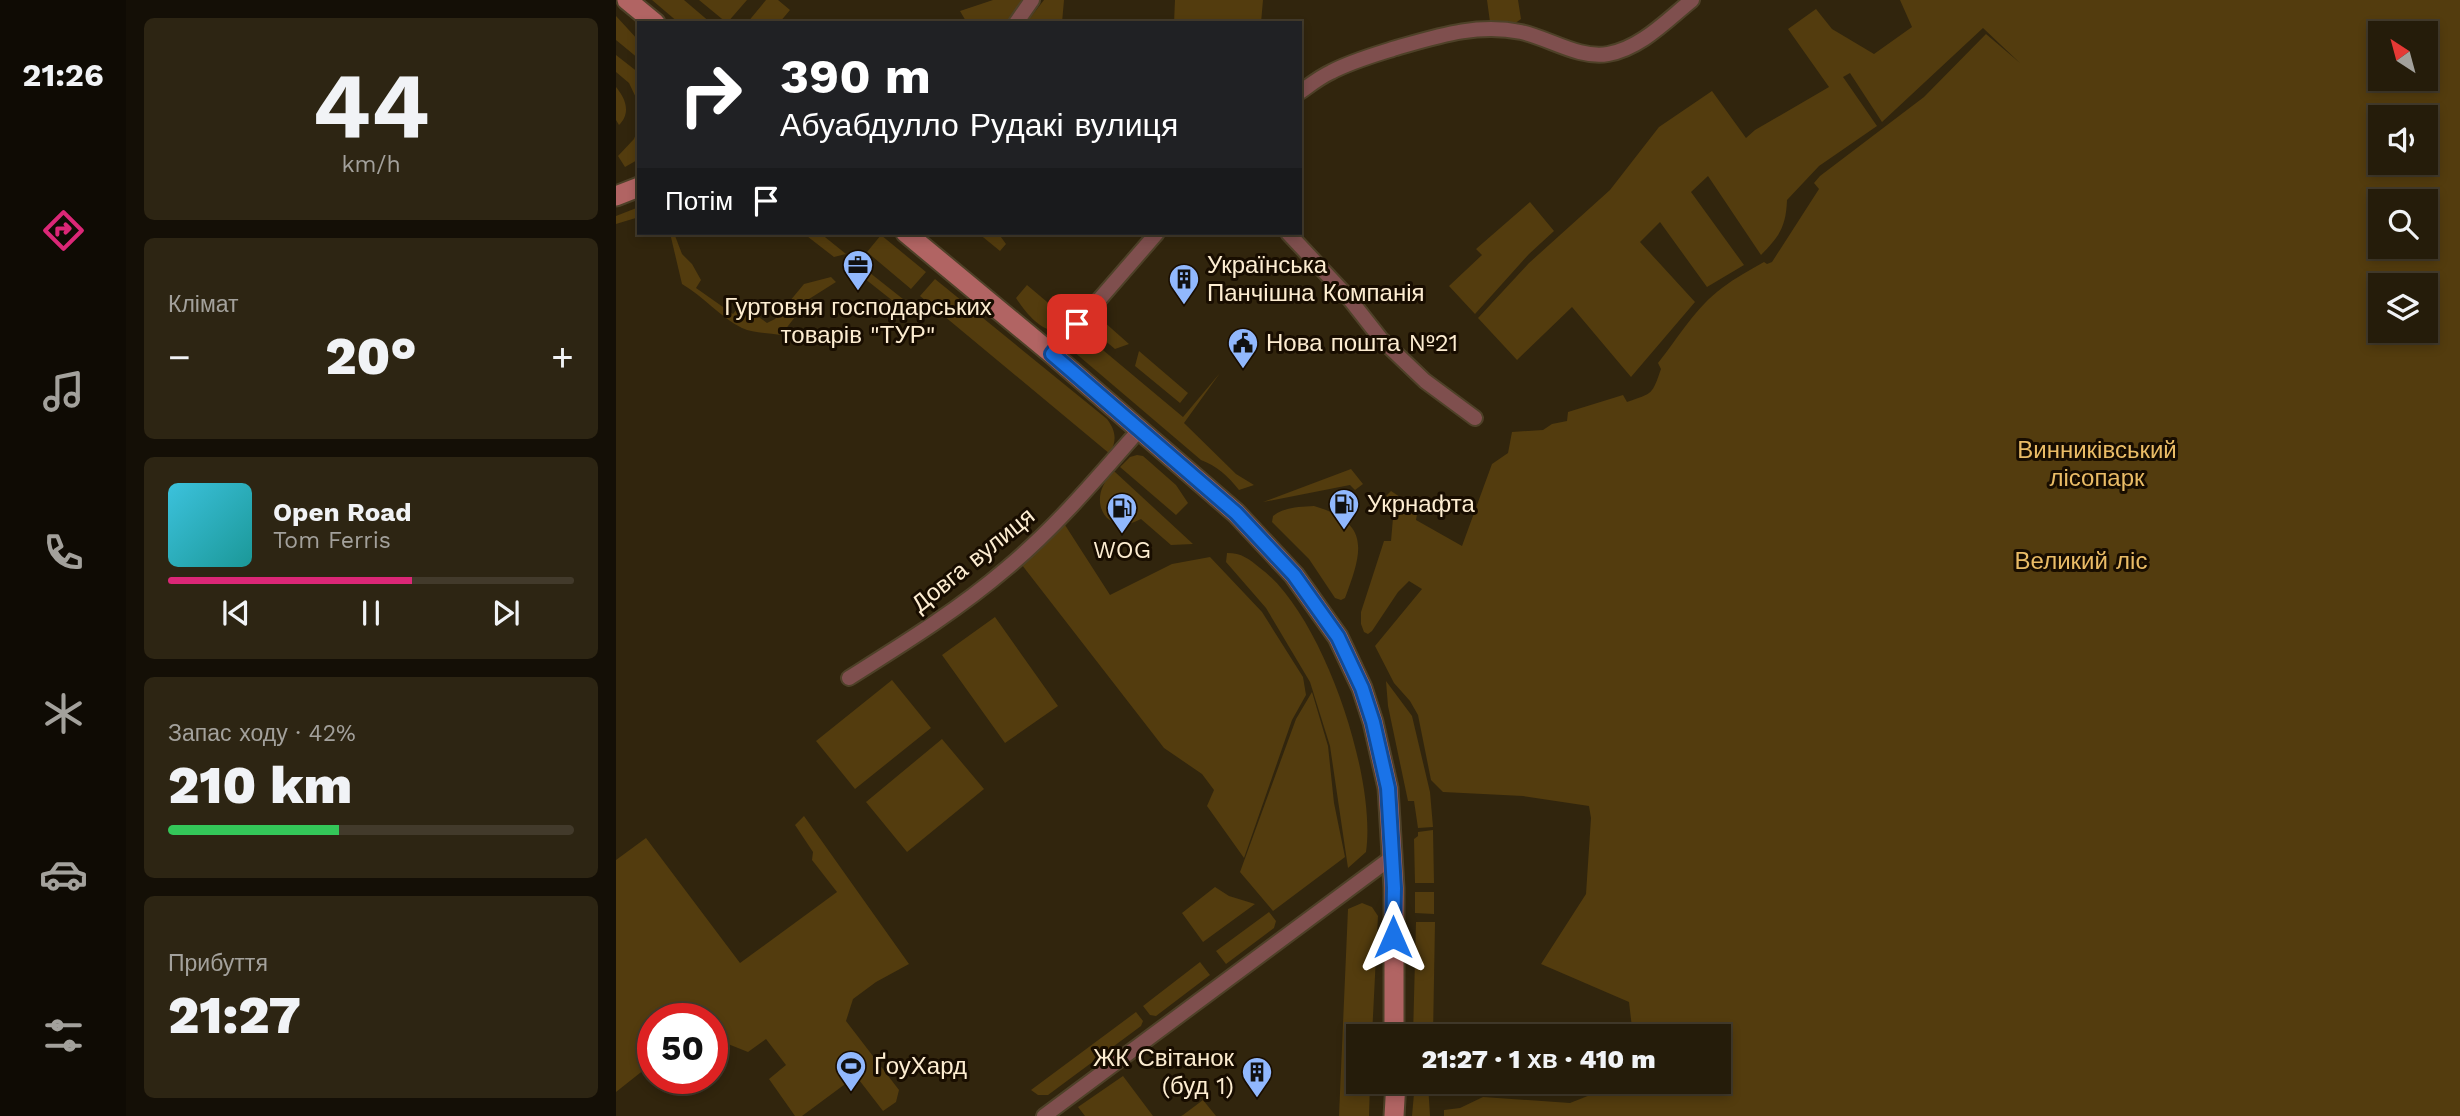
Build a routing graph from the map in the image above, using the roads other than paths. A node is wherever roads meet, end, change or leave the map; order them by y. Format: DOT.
graph roads {
  1 [pos="627,0"];
  2 [pos="1031,0"];
  3 [pos="1692,0"];
  4 [pos="653,21"];
  5 [pos="1017,21"];
  6 [pos="1302,91"];
  7 [pos="637,188"];
  8 [pos="616,196"];
  9 [pos="908,235"];
  10 [pos="1155,235"];
  11 [pos="1290,235"];
  12 [pos="1052,354"];
  13 [pos="1475,418"];
  14 [pos="1140,429"];
  15 [pos="849,678"];
  16 [pos="1391,858"];
  17 [pos="1394,1024"];
  18 [pos="1395,1094"];
  19 [pos="1044,1116"];
  20 [pos="1394,1116"];
  1 -- 4 [label="main road"];
  2 -- 5 [label="street"];
  3 -- 6 [label="street"];
  7 -- 8 [label="main road"];
  9 -- 12 [label="main road"];
  10 -- 12 [label="street"];
  11 -- 13 [label="street"];
  12 -- 14 [label="main road"];
  14 -- 15 [label="street, Довга вулиця"];
  14 -- 16 [label="main road"];
  16 -- 17 [label="main road"];
  16 -- 19 [label="street"];
  18 -- 20 [label="main road"];
}
